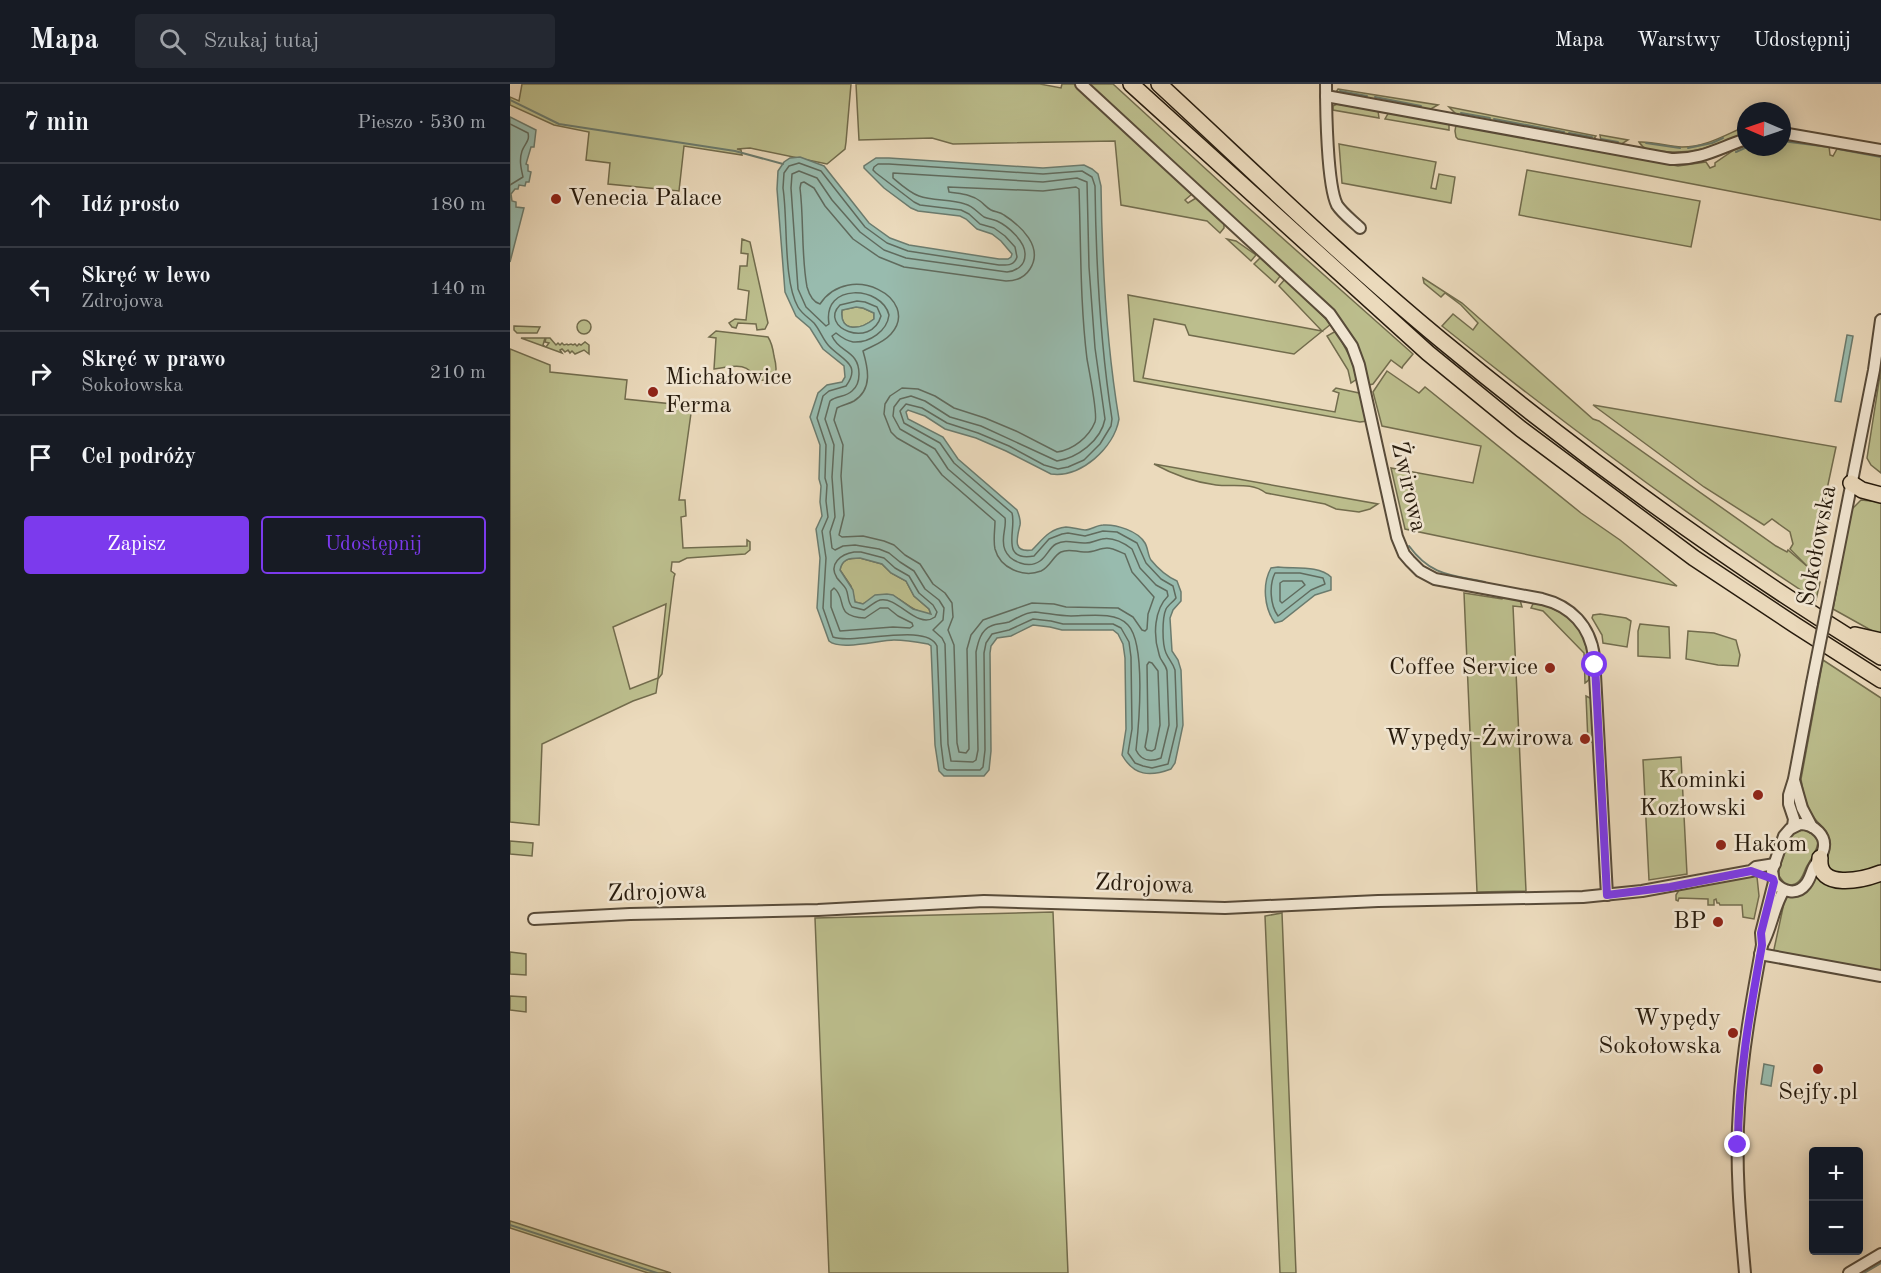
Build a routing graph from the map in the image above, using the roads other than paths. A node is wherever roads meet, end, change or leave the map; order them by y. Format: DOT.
graph roads {
  1 [pos="1081,84"];
  2 [pos="1131,84"];
  3 [pos="1159,84"];
  4 [pos="1326,84"];
  5 [pos="1326,96"];
  6 [pos="1791,135"];
  7 [pos="1737,143"];
  8 [pos="1881,150"];
  9 [pos="1360,228"];
  10 [pos="1881,320"];
  11 [pos="1851,483"];
  12 [pos="1881,483"];
  13 [pos="1881,495"];
  14 [pos="1840,632"];
  15 [pos="1881,641"];
  16 [pos="1881,657"];
  17 [pos="1874,676"];
  18 [pos="1881,685"];
  19 [pos="1794,779"];
  20 [pos="1793,826"];
  21 [pos="1812,827"];
  22 [pos="1820,858"];
  23 [pos="1775,864"];
  24 [pos="1751,871"];
  25 [pos="1881,873"];
  26 [pos="1773,881"];
  27 [pos="1784,890"];
  28 [pos="1607,895"];
  29 [pos="534,919"];
  30 [pos="1761,950"];
  31 [pos="1881,976"];
  32 [pos="1881,1254"];
  33 [pos="1745,1273"];
  34 [pos="1849,1273"];
  1 -- 28 [label="street, Żwirowa"];
  2 -- 17 [label="highway"];
  3 -- 14 [label="highway"];
  4 -- 5 [label="street"];
  5 -- 7 [label="street"];
  5 -- 9 [label="street"];
  6 -- 8 [label="street"];
  10 -- 11 [label="street, Sokołowska"];
  11 -- 12 [label="highway"];
  11 -- 13 [label="highway"];
  11 -- 19 [label="street, Sokołowska, bridge"];
  14 -- 15 [label="highway"];
  14 -- 16 [label="highway"];
  17 -- 18 [label="highway"];
  19 -- 20 [label="street, Sokołowska"];
  19 -- 21 [label="street, Sokołowska"];
  20 -- 21 [label="street"];
  20 -- 23 [label="street"];
  21 -- 22 [label="street"];
  22 -- 25 [label="highway"];
  22 -- 27 [label="street"];
  23 -- 24 [label="street, Zdrojowa"];
  23 -- 26 [label="street"];
  24 -- 26 [label="street"];
  24 -- 28 [label="street, Zdrojowa"];
  26 -- 27 [label="street"];
  26 -- 30 [label="street"];
  27 -- 30 [label="street"];
  28 -- 29 [label="street, Zdrojowa"];
  30 -- 31 [label="street"];
  30 -- 33 [label="street"];
  32 -- 34 [label="street"];
}
